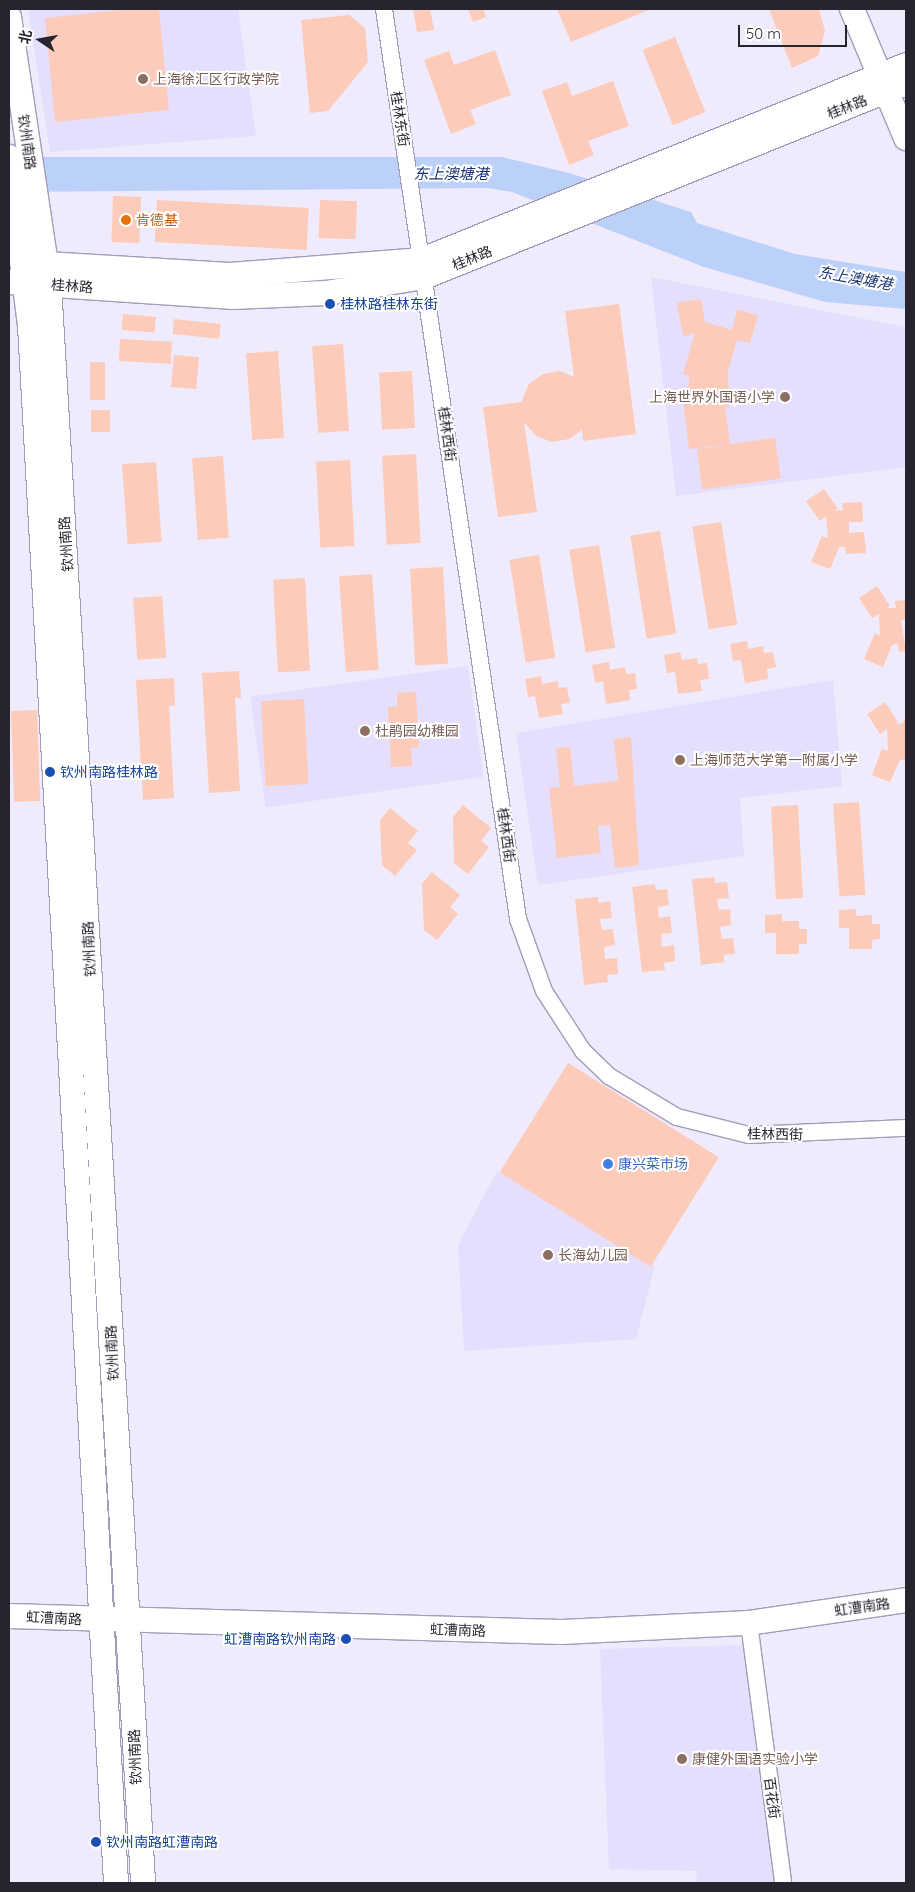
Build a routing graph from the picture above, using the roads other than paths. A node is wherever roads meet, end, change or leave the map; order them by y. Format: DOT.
graph roads {
  1 [pos="384,9"];
  2 [pos="852,9"];
  3 [pos="9,17"];
  4 [pos="906,65"];
  5 [pos="891,84"];
  6 [pos="906,138"];
  7 [pos="19,156"];
  8 [pos="423,268"];
  9 [pos="27,273"];
  10 [pos="906,1128"];
  11 [pos="906,1600"];
  12 [pos="9,1616"];
  13 [pos="101,1620"];
  14 [pos="128,1621"];
  15 [pos="749,1623"];
  16 [pos="116,1883"];
  17 [pos="143,1883"];
  18 [pos="783,1883"];
  1 -- 8 [label="street, 桂林东街"];
  2 -- 5 [label="street"];
  3 -- 7 [label="street, 钦州南路"];
  4 -- 5 [label="street, 桂林路"];
  5 -- 6 [label="street"];
  5 -- 8 [label="street, 桂林路"];
  5 -- 8 [label="street, 桂林路"];
  7 -- 9 [label="street, 钦州南路"];
  8 -- 9 [label="street, 桂林路"];
  8 -- 10 [label="street, 桂林西街"];
  9 -- 13 [label="street, 钦州南路"];
  9 -- 14 [label="street, 钦州南路"];
  11 -- 15 [label="street, 虹漕南路"];
  12 -- 13 [label="street, 虹漕南路"];
  13 -- 14 [label="street, 虹漕南路"];
  13 -- 16 [label="street, 钦州南路"];
  14 -- 15 [label="street, 虹漕南路"];
  14 -- 17 [label="street, 钦州南路"];
  15 -- 18 [label="street, 百花街"];
}
